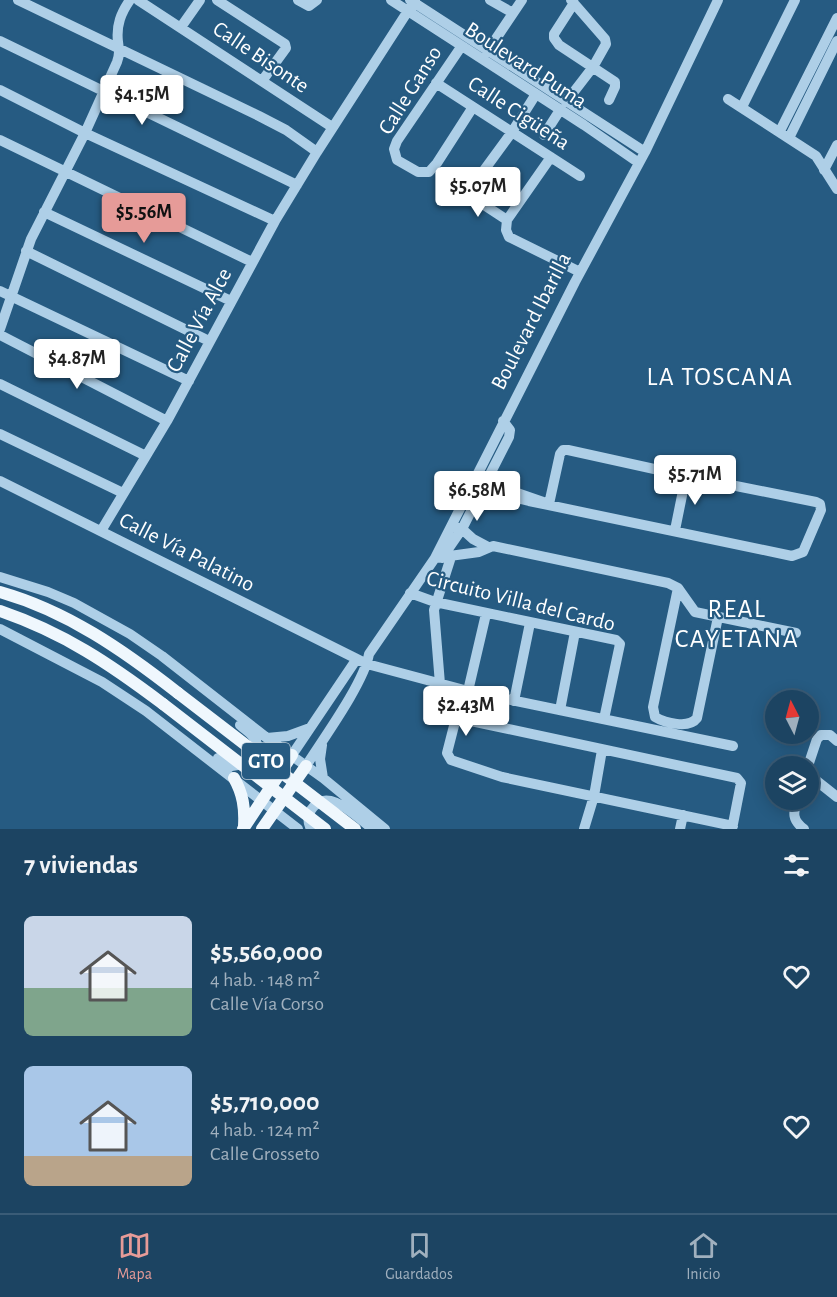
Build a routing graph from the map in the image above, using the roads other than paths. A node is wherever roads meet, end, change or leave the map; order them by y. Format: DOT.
graph roads {
  1 [pos="18,0"];
  2 [pos="130,0"];
  3 [pos="138,0"];
  4 [pos="200,0"];
  5 [pos="217,0"];
  6 [pos="298,0"];
  7 [pos="390,0"];
  8 [pos="490,0"];
  9 [pos="522,0"];
  10 [pos="718,0"];
  11 [pos="795,0"];
  12 [pos="572,1"];
  13 [pos="314,3"];
  14 [pos="411,3"];
  15 [pos="513,13"];
  16 [pos="837,18"];
  17 [pos="181,27"];
  18 [pos="0,41"];
  19 [pos="837,41"];
  20 [pos="461,47"];
  21 [pos="119,50"];
  22 [pos="487,52"];
  23 [pos="593,67"];
  24 [pos="262,81"];
  25 [pos="436,83"];
  26 [pos="0,90"];
  27 [pos="104,92"];
  28 [pos="536,94"];
  29 [pos="728,99"];
  30 [pos="609,100"];
  31 [pos="563,106"];
  32 [pos="473,107"];
  33 [pos="742,107"];
  34 [pos="332,127"];
  35 [pos="512,132"];
  36 [pos="85,133"];
  37 [pos="785,134"];
  38 [pos="544,135"];
  39 [pos="0,140"];
  40 [pos="837,145"];
  41 [pos="317,152"];
  42 [pos="645,152"];
  43 [pos="551,157"];
  44 [pos="639,163"];
  45 [pos="825,170"];
  46 [pos="64,172"];
  47 [pos="580,176"];
  48 [pos="297,185"];
  49 [pos="837,189"];
  50 [pos="44,212"];
  51 [pos="275,221"];
  52 [pos="506,225"];
  53 [pos="26,251"];
  54 [pos="252,262"];
  55 [pos="580,272"];
  56 [pos="0,291"];
  57 [pos="11,296"];
  58 [pos="231,301"];
  59 [pos="0,329"];
  60 [pos="0,335"];
  61 [pos="209,341"];
  62 [pos="189,381"];
  63 [pos="0,384"];
  64 [pos="167,421"];
  65 [pos="0,434"];
  66 [pos="146,456"];
  67 [pos="686,476"];
  68 [pos="0,481"];
  69 [pos="480,483"];
  70 [pos="123,493"];
  71 [pos="549,504"];
  72 [pos="457,528"];
  73 [pos="675,530"];
  74 [pos="101,531"];
  75 [pos="488,547"];
  76 [pos="442,558"];
  77 [pos="0,576"];
  78 [pos="678,588"];
  79 [pos="0,592"];
  80 [pos="411,593"];
  81 [pos="435,602"];
  82 [pos="673,610"];
  83 [pos="0,611"];
  84 [pos="695,612"];
  85 [pos="486,614"];
  86 [pos="718,617"];
  87 [pos="530,623"];
  88 [pos="0,629"];
  89 [pos="575,632"];
  90 [pos="796,633"];
  91 [pos="162,656"];
  92 [pos="368,659"];
  93 [pos="356,660"];
  94 [pos="440,684"];
  95 [pos="468,691"];
  96 [pos="125,698"];
  97 [pos="514,701"];
  98 [pos="560,710"];
  99 [pos="438,714"];
  100 [pos="456,718"];
  101 [pos="604,719"];
  102 [pos="310,728"];
  103 [pos="267,738"];
  104 [pos="323,739"];
  105 [pos="837,741"];
  106 [pos="733,746"];
  107 [pos="602,750"];
  108 [pos="292,755"];
  109 [pos="811,756"];
  110 [pos="306,766"];
  111 [pos="234,778"];
  112 [pos="323,778"];
  113 [pos="819,783"];
  114 [pos="594,796"];
  115 [pos="837,797"];
  116 [pos="263,800"];
  117 [pos="276,810"];
  118 [pos="794,810"];
  119 [pos="683,815"];
  120 [pos="243,828"];
  121 [pos="732,828"];
  122 [pos="262,829"];
  123 [pos="298,829"];
  124 [pos="311,829"];
  125 [pos="325,829"];
  126 [pos="355,829"];
  127 [pos="373,829"];
  128 [pos="385,829"];
  129 [pos="584,829"];
  130 [pos="680,829"];
  131 [pos="804,829"];
  1 -- 21 [label="street"];
  2 -- 21 [label="street"];
  3 -- 17 [label="street, Calle Bisonte"];
  4 -- 17 [label="street"];
  5 -- 24 [label="street"];
  6 -- 13 [label="street"];
  7 -- 14 [label="street, Boulevard Puma"];
  8 -- 15 [label="street"];
  9 -- 15 [label="street"];
  10 -- 42 [label="street, Boulevard Ibarilla"];
  11 -- 33 [label="street"];
  12 -- 23 [label="street"];
  12 -- 23 [label="street"];
  14 -- 20 [label="street, Boulevard Puma"];
  14 -- 22 [label="street, Boulevard Puma"];
  14 -- 34 [label="street, Calle Vía Alce"];
  15 -- 22 [label="street"];
  16 -- 37 [label="street"];
  17 -- 24 [label="street, Calle Bisonte"];
  18 -- 27 [label="street"];
  19 -- 37 [label="street"];
  20 -- 25 [label="street, Calle Ganso"];
  20 -- 28 [label="street, Boulevard Puma"];
  21 -- 27 [label="street"];
  21 -- 41 [label="street"];
  22 -- 31 [label="street, Boulevard Puma"];
  23 -- 30 [label="street"];
  23 -- 31 [label="street"];
  24 -- 34 [label="street, Calle Bisonte"];
  25 -- 32 [label="street, Calle Cigüeña"];
  25 -- 32 [label="street, Calle Ganso"];
  26 -- 36 [label="street"];
  27 -- 36 [label="street"];
  27 -- 48 [label="street"];
  28 -- 31 [label="street, Boulevard Puma"];
  28 -- 35 [label="street"];
  29 -- 33 [label="street"];
  31 -- 38 [label="street"];
  31 -- 42 [label="street, Boulevard Puma"];
  31 -- 44 [label="street, Boulevard Puma"];
  32 -- 35 [label="street, Calle Cigüeña"];
  33 -- 37 [label="street"];
  34 -- 41 [label="street, Calle Vía Alce"];
  35 -- 43 [label="street, Calle Cigüeña"];
  35 -- 52 [label="street"];
  36 -- 46 [label="street"];
  36 -- 51 [label="street"];
  37 -- 45 [label="street"];
  39 -- 46 [label="street"];
  40 -- 45 [label="street"];
  41 -- 48 [label="street, Calle Vía Alce"];
  42 -- 44 [label="street, Boulevard Ibarilla"];
  43 -- 47 [label="street, Calle Cigüeña"];
  43 -- 52 [label="street"];
  44 -- 55 [label="street, Boulevard Ibarilla"];
  45 -- 49 [label="street"];
  46 -- 50 [label="street"];
  46 -- 54 [label="street"];
  48 -- 51 [label="street, Calle Vía Alce"];
  50 -- 53 [label="street"];
  50 -- 58 [label="street"];
  51 -- 54 [label="street, Calle Vía Alce"];
  52 -- 55 [label="street"];
  53 -- 57 [label="street"];
  53 -- 61 [label="street"];
  54 -- 58 [label="street, Calle Vía Alce"];
  55 -- 69 [label="street, Boulevard Ibarilla"];
  56 -- 57 [label="street"];
  57 -- 59 [label="street"];
  57 -- 62 [label="street"];
  58 -- 61 [label="street, Calle Vía Alce"];
  60 -- 64 [label="street"];
  61 -- 62 [label="street, Calle Vía Alce"];
  62 -- 64 [label="street, Calle Vía Alce"];
  63 -- 66 [label="street"];
  64 -- 66 [label="street, Calle Vía Alce"];
  65 -- 70 [label="street"];
  66 -- 70 [label="street, Calle Vía Alce"];
  67 -- 71 [label="street"];
  67 -- 73 [label="street"];
  67 -- 73 [label="street"];
  68 -- 74 [label="street, Calle Vía Palatino"];
  69 -- 71 [label="street"];
  69 -- 72 [label="street, Boulevard Ibarilla"];
  70 -- 74 [label="street, Calle Vía Alce"];
  71 -- 73 [label="street"];
  72 -- 75 [label="street"];
  72 -- 76 [label="street, Boulevard Ibarilla"];
  74 -- 93 [label="street, Calle Vía Palatino"];
  75 -- 76 [label="street"];
  75 -- 78 [label="street"];
  76 -- 80 [label="street"];
  76 -- 81 [label="street"];
  77 -- 91 [label="street"];
  78 -- 82 [label="street"];
  78 -- 84 [label="street"];
  79 -- 126 [label="main road, GTO, bridge"];
  80 -- 81 [label="street, Circuito Villa del Cardo"];
  80 -- 92 [label="street"];
  81 -- 85 [label="street, Circuito Villa del Cardo"];
  81 -- 94 [label="street"];
  82 -- 84 [label="street"];
  82 -- 86 [label="street"];
  83 -- 125 [label="main road, GTO, bridge"];
  84 -- 86 [label="street"];
  85 -- 87 [label="street, Circuito Villa del Cardo"];
  85 -- 95 [label="street"];
  86 -- 90 [label="street"];
  87 -- 89 [label="street, Circuito Villa del Cardo"];
  87 -- 97 [label="street"];
  88 -- 96 [label="street"];
  89 -- 98 [label="street"];
  89 -- 101 [label="street, Circuito Villa del Cardo"];
  91 -- 96 [label="street"];
  91 -- 103 [label="street"];
  92 -- 93 [label="street, Calle Vía Palatino"];
  92 -- 94 [label="street, Calle Vía Palatino"];
  92 -- 104 [label="street"];
  93 -- 102 [label="street"];
  94 -- 95 [label="street, Calle Vía Palatino"];
  95 -- 97 [label="street, Calle Vía Palatino"];
  96 -- 111 [label="street"];
  97 -- 98 [label="street, Calle Vía Palatino"];
  98 -- 101 [label="street, Calle Vía Palatino"];
  99 -- 100 [label="street"];
  100 -- 107 [label="street"];
  100 -- 114 [label="street"];
  101 -- 106 [label="street, Calle Vía Palatino"];
  102 -- 103 [label="street"];
  102 -- 108 [label="street"];
  103 -- 108 [label="street"];
  104 -- 110 [label="street"];
  104 -- 112 [label="street"];
  105 -- 109 [label="street"];
  107 -- 114 [label="street"];
  107 -- 121 [label="street"];
  108 -- 110 [label="street"];
  108 -- 116 [label="main road"];
  110 -- 112 [label="street"];
  110 -- 117 [label="main road"];
  111 -- 116 [label="street"];
  111 -- 120 [label="main road"];
  112 -- 128 [label="street"];
  113 -- 115 [label="street"];
  114 -- 119 [label="street"];
  114 -- 129 [label="street"];
  116 -- 117 [label="street"];
  116 -- 120 [label="main road"];
  117 -- 122 [label="main road"];
  117 -- 123 [label="street"];
  118 -- 131 [label="street"];
  119 -- 121 [label="street"];
  119 -- 130 [label="street"];
  124 -- 127 [label="street"];
}
